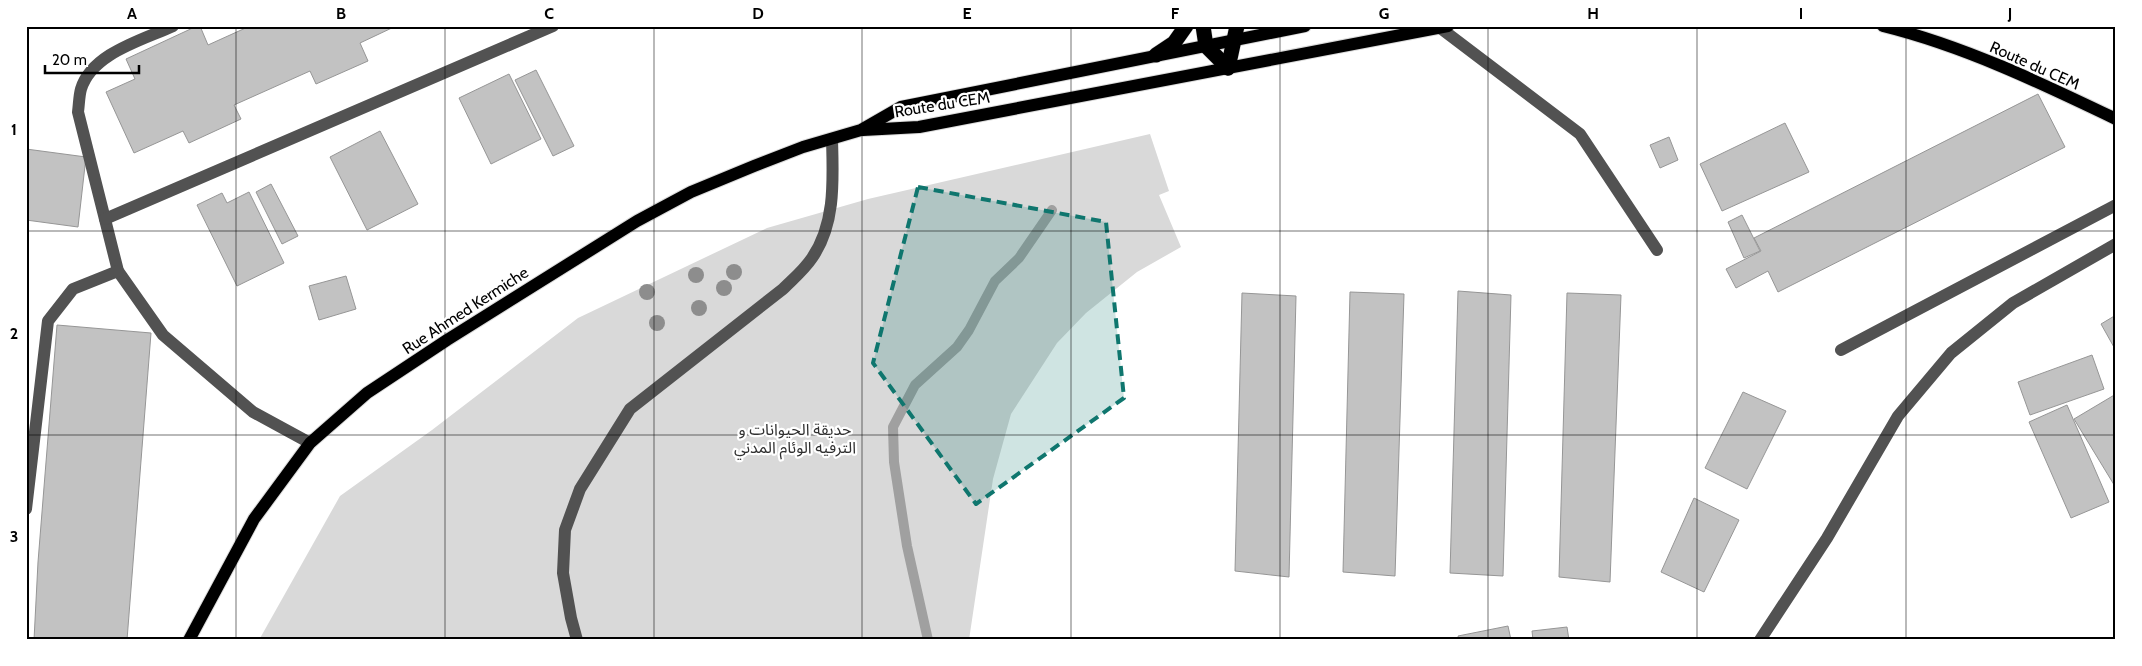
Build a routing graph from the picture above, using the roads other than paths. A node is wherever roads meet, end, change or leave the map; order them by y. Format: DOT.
graph roads {
  1 [pos="173,26"];
  2 [pos="553,26"];
  3 [pos="1186,26"];
  4 [pos="1203,26"];
  5 [pos="1305,26"];
  6 [pos="1883,26"];
  7 [pos="1443,27"];
  8 [pos="1235,33"];
  9 [pos="1206,46"];
  10 [pos="1156,55"];
  11 [pos="1228,68"];
  12 [pos="2116,120"];
  13 [pos="861,130"];
  14 [pos="832,139"];
  15 [pos="2116,205"];
  16 [pos="105,219"];
  17 [pos="2116,244"];
  18 [pos="1657,250"];
  19 [pos="118,271"];
  20 [pos="1841,350"];
  21 [pos="310,443"];
  22 [pos="26,509"];
  23 [pos="189,640"];
  24 [pos="577,640"];
  25 [pos="1760,640"];
  1 -- 16 [label="street"];
  2 -- 16 [label="street"];
  3 -- 10 [label="highway"];
  4 -- 9 [label="highway"];
  5 -- 8 [label="main road, Route du CEM"];
  6 -- 12 [label="main road, Route du CEM"];
  7 -- 11 [label="main road, Route du CEM"];
  7 -- 18 [label="street"];
  8 -- 9 [label="main road, Route du CEM"];
  8 -- 11 [label="highway"];
  9 -- 10 [label="main road, Route du CEM"];
  9 -- 11 [label="highway"];
  10 -- 13 [label="main road, Route du CEM"];
  11 -- 13 [label="main road, Route du CEM"];
  13 -- 14 [label="main road, Rue Ahmed Kermiche"];
  14 -- 21 [label="main road, Rue Ahmed Kermiche"];
  14 -- 24 [label="street"];
  15 -- 20 [label="street"];
  16 -- 19 [label="street"];
  17 -- 25 [label="street"];
  19 -- 21 [label="street"];
  19 -- 22 [label="street"];
  21 -- 23 [label="main road, Rue Ahmed Kermiche"];
}
